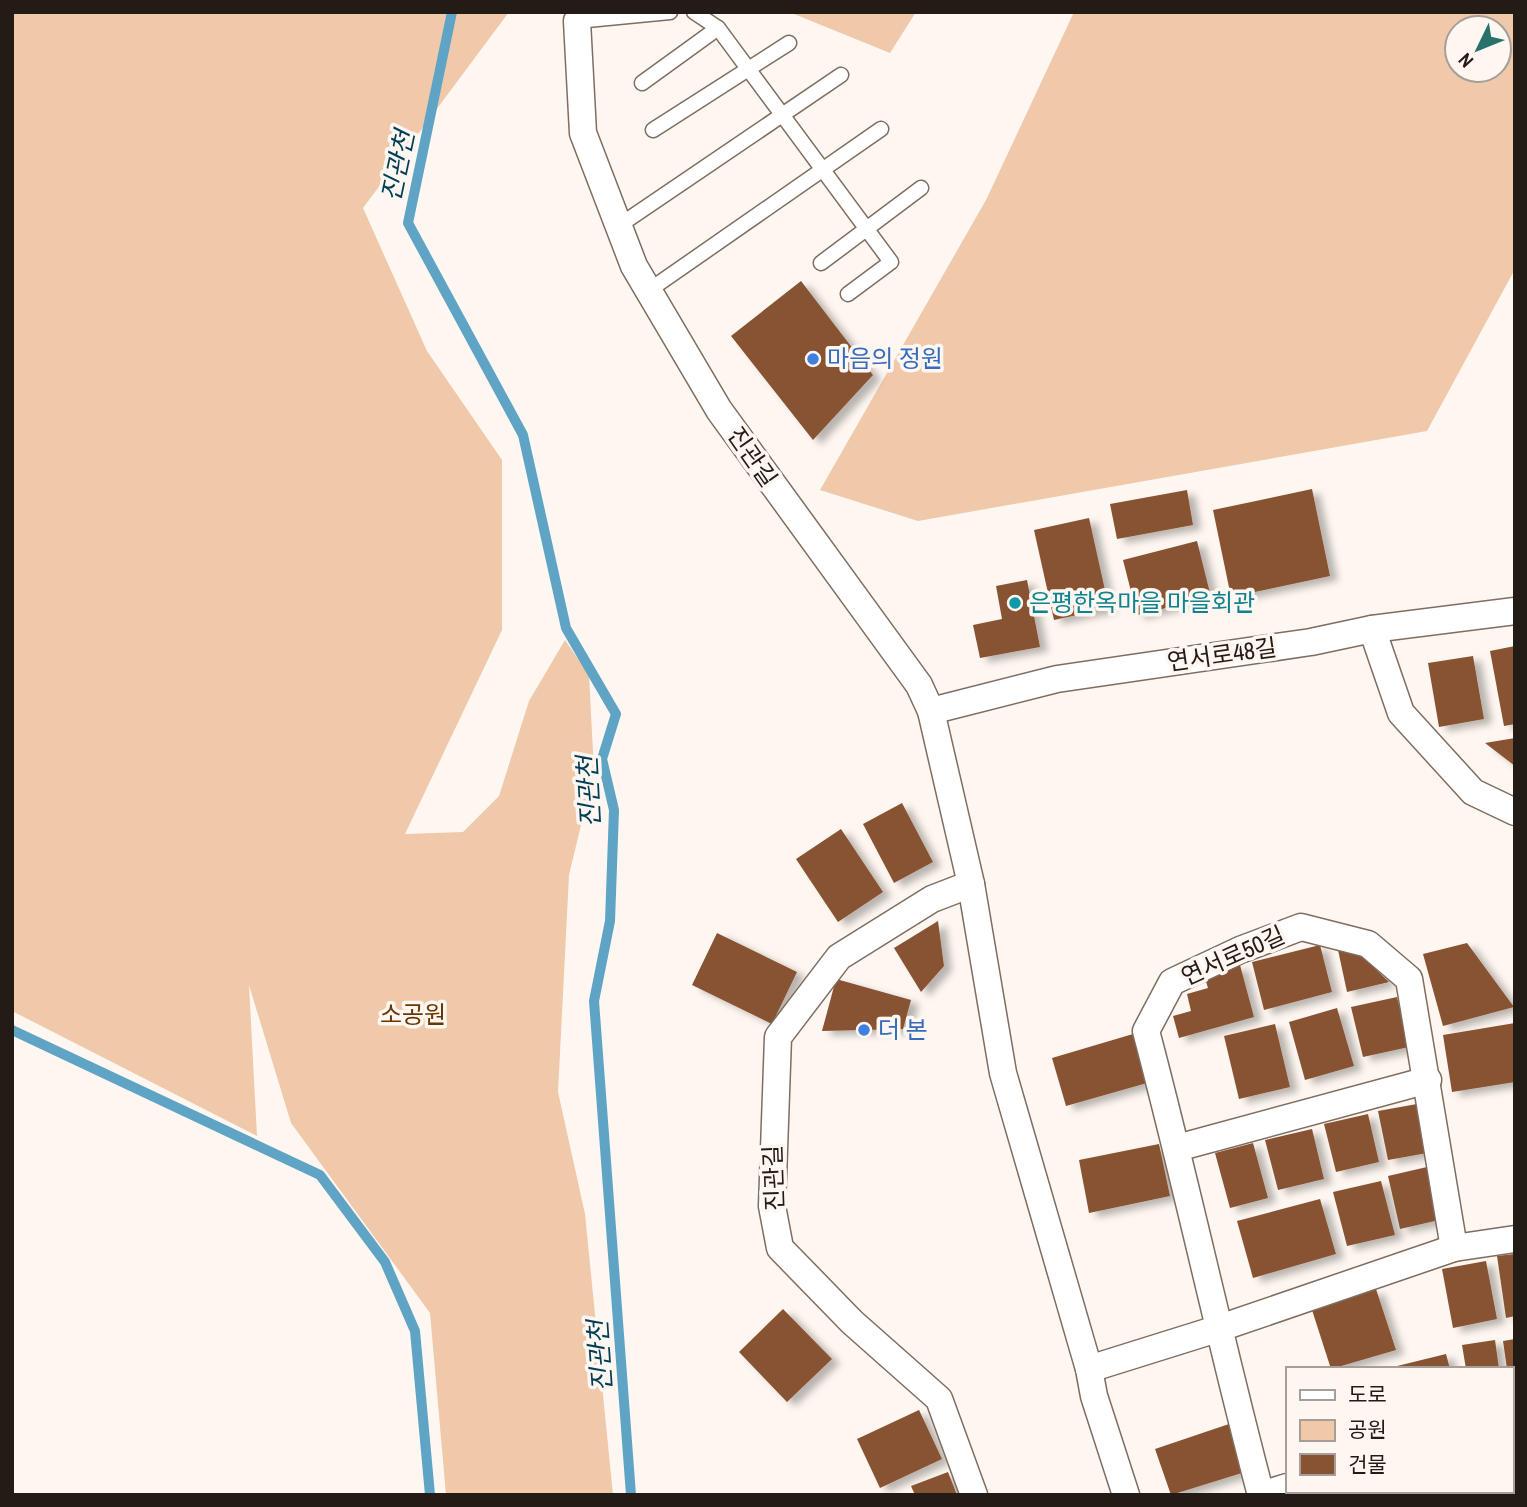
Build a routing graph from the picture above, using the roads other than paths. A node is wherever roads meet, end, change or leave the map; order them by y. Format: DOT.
graph roads {
  1 [pos="670,12"];
  2 [pos="694,12"];
  3 [pos="577,17"];
  4 [pos="718,28"];
  5 [pos="789,43"];
  6 [pos="750,68"];
  7 [pos="841,75"];
  8 [pos="642,83"];
  9 [pos="783,115"];
  10 [pos="881,129"];
  11 [pos="653,130"];
  12 [pos="822,170"];
  13 [pos="921,188"];
  14 [pos="617,227"];
  15 [pos="867,230"];
  16 [pos="821,263"];
  17 [pos="648,291"];
  18 [pos="848,293"];
  19 [pos="1515,611"];
  20 [pos="1372,629"];
  21 [pos="931,711"];
  22 [pos="1515,812"];
  23 [pos="971,884"];
  24 [pos="1428,1080"];
  25 [pos="1177,1148"];
  26 [pos="1515,1239"];
  27 [pos="1454,1248"];
  28 [pos="1217,1329"];
  29 [pos="1089,1369"];
  30 [pos="1286,1487"];
  31 [pos="974,1495"];
  32 [pos="1126,1495"];
  1 -- 3 [label="lane"];
  2 -- 4 [label="lane"];
  3 -- 14 [label="street, 진관길"];
  4 -- 6 [label="lane"];
  4 -- 8 [label="lane"];
  5 -- 6 [label="lane"];
  6 -- 9 [label="lane"];
  6 -- 11 [label="lane"];
  7 -- 9 [label="lane"];
  9 -- 12 [label="lane"];
  9 -- 14 [label="lane"];
  10 -- 12 [label="lane"];
  12 -- 15 [label="lane"];
  12 -- 17 [label="lane"];
  13 -- 15 [label="lane"];
  14 -- 17 [label="street, 진관길"];
  15 -- 16 [label="lane"];
  15 -- 18 [label="lane"];
  17 -- 21 [label="street, 진관길"];
  19 -- 20 [label="street, 연서로48길"];
  20 -- 21 [label="street, 연서로48길"];
  20 -- 22 [label="street"];
  21 -- 23 [label="street, 진관길"];
  23 -- 29 [label="street, 진관길"];
  23 -- 31 [label="street, 진관길"];
  24 -- 25 [label="street"];
  24 -- 25 [label="street, 연서로50길"];
  24 -- 27 [label="street, 연서로50길"];
  25 -- 28 [label="street, 연서로50길"];
  26 -- 27 [label="street"];
  27 -- 28 [label="street"];
  28 -- 29 [label="street"];
  28 -- 30 [label="street, 연서로50길"];
  29 -- 32 [label="street, 진관길"];
}
